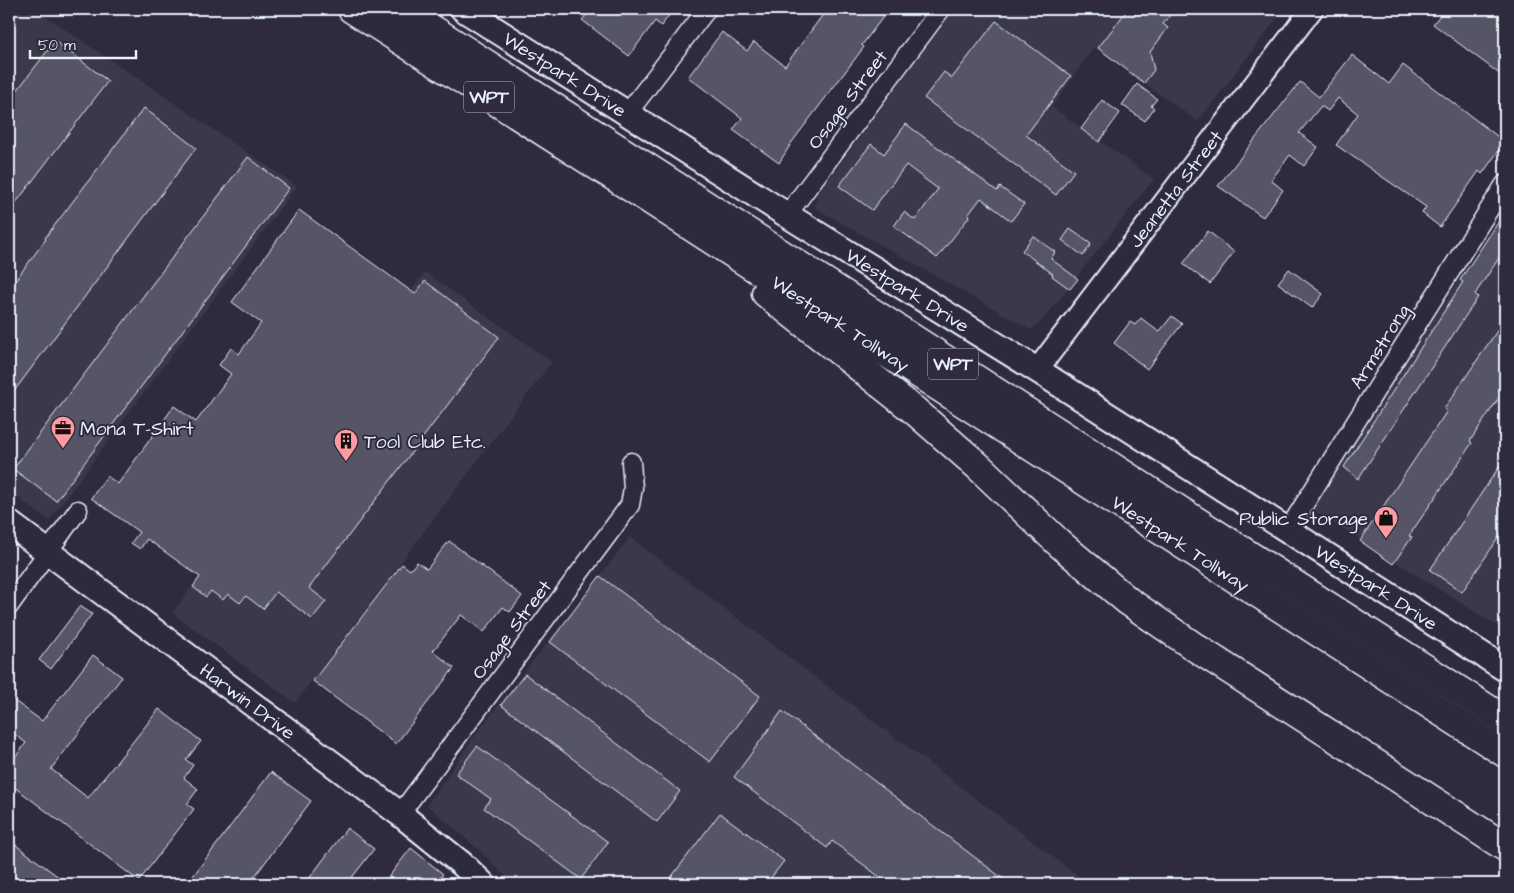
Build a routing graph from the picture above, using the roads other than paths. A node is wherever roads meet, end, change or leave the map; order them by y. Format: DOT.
graph roads {
  1 [pos="352,9"];
  2 [pos="401,9"];
  3 [pos="463,9"];
  4 [pos="707,9"];
  5 [pos="941,9"];
  6 [pos="1312,9"];
  7 [pos="627,114"];
  8 [pos="627,184"];
  9 [pos="1505,184"];
  10 [pos="787,215"];
  11 [pos="1037,370"];
  12 [pos="631,462"];
  13 [pos="78,510"];
  14 [pos="9,523"];
  15 [pos="1288,530"];
  16 [pos="48,552"];
  17 [pos="9,606"];
  18 [pos="1505,669"];
  19 [pos="1505,720"];
  20 [pos="1505,753"];
  21 [pos="400,814"];
  22 [pos="1505,847"];
  23 [pos="483,884"];
  1 -- 8 [label="highway, Westpark Tollway / WPT"];
  2 -- 19 [label="highway, Westpark Tollway / WPT"];
  3 -- 7 [label="main road, Westpark Drive"];
  4 -- 7 [label="street"];
  5 -- 10 [label="street, Osage Street"];
  6 -- 11 [label="street, Jeanetta Street"];
  7 -- 10 [label="main road, Westpark Drive"];
  8 -- 20 [label="highway, Westpark Tollway / WPT"];
  8 -- 22 [label="highway"];
  9 -- 15 [label="street, Armstrong"];
  10 -- 11 [label="main road, Westpark Drive"];
  11 -- 15 [label="main road, Westpark Drive"];
  12 -- 21 [label="street, Osage Street"];
  13 -- 16 [label="street"];
  14 -- 16 [label="main road, Harwin Drive"];
  15 -- 18 [label="main road, Westpark Drive"];
  16 -- 17 [label="street"];
  16 -- 21 [label="main road, Harwin Drive"];
  21 -- 23 [label="main road, Harwin Drive"];
}
